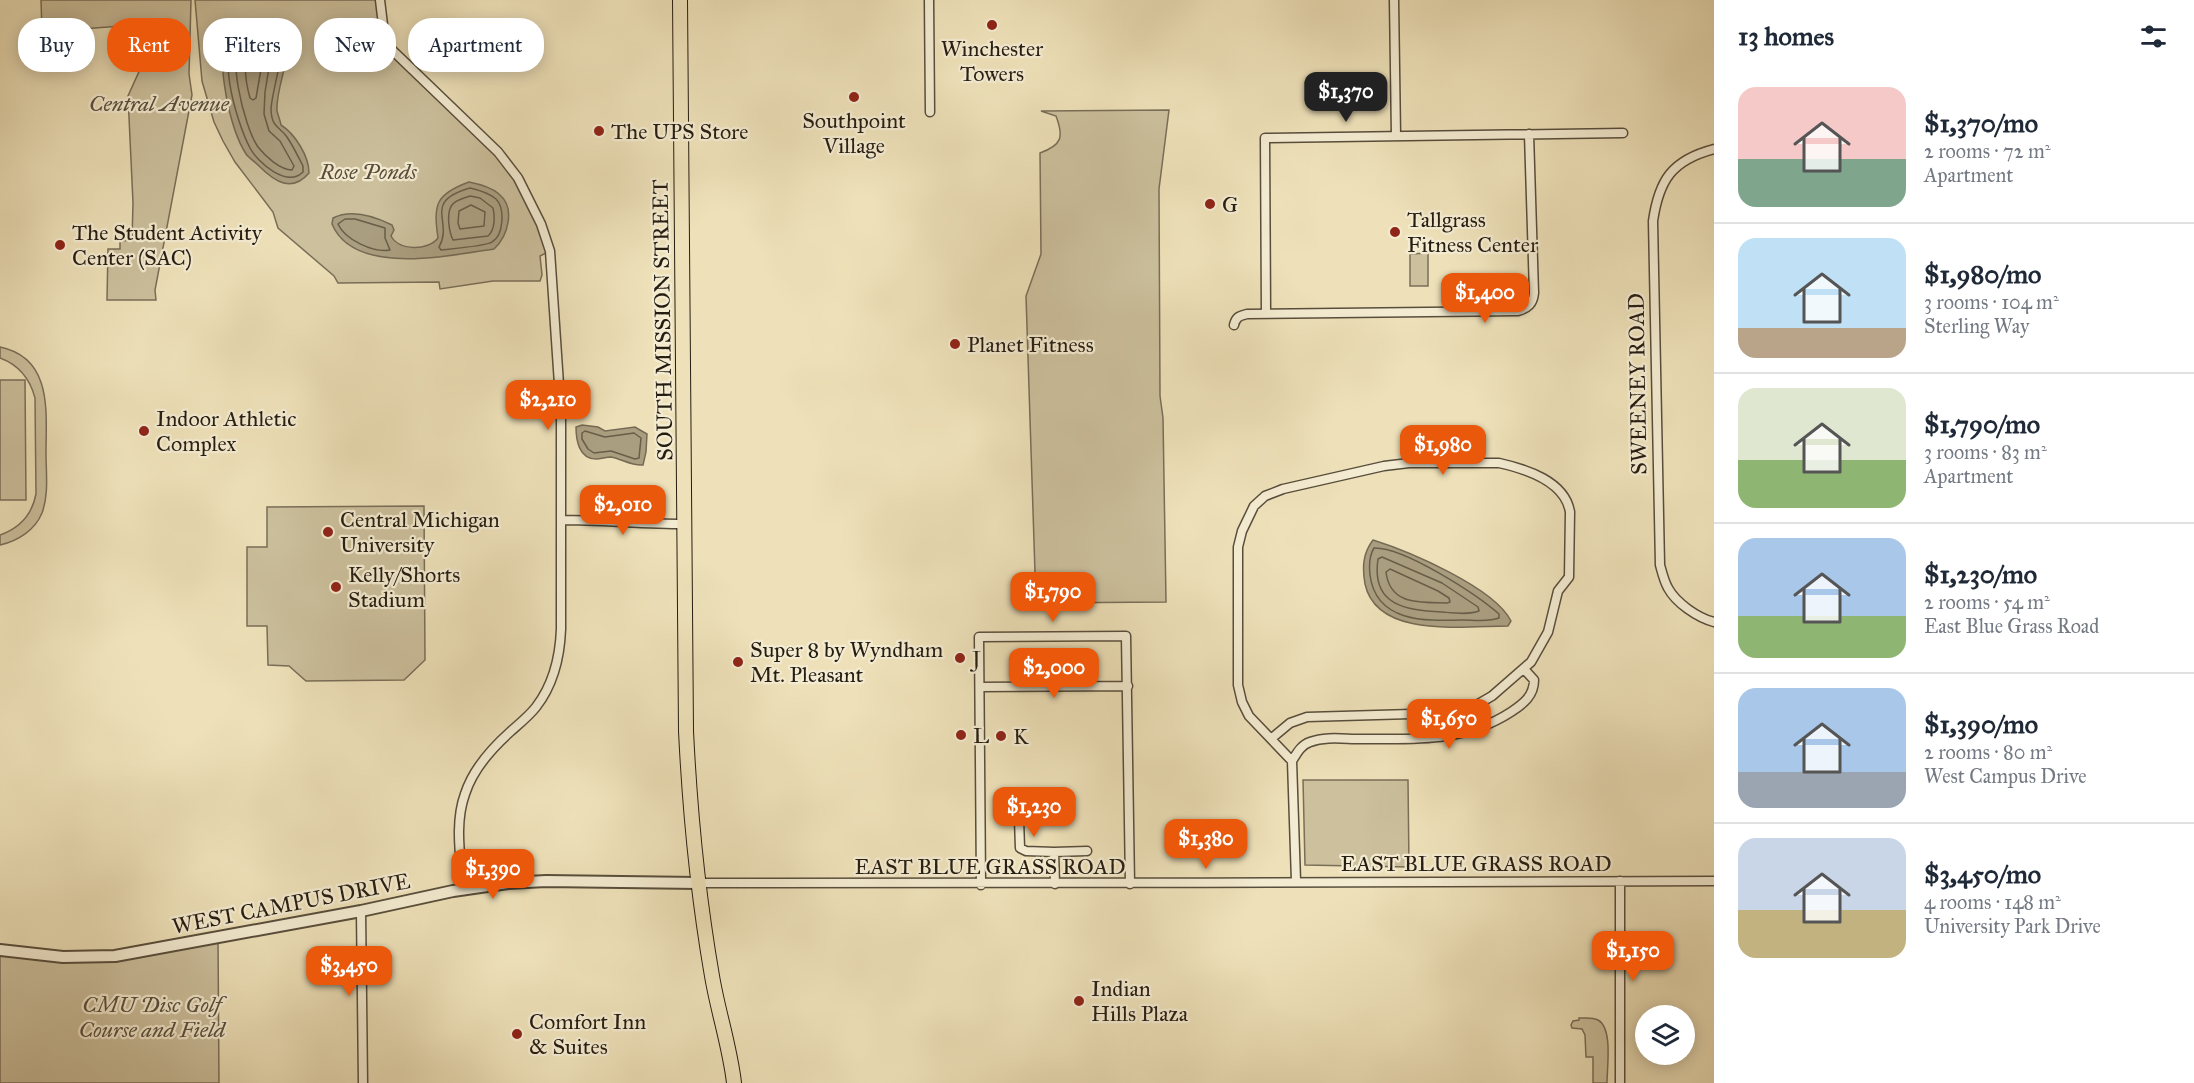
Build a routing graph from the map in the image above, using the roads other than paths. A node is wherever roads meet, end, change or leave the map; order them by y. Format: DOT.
graph roads {
  1 [pos="380,0"];
  2 [pos="680,0"];
  3 [pos="929,0"];
  4 [pos="1394,0"];
  5 [pos="930,112"];
  6 [pos="1623,133"];
  7 [pos="1529,134"];
  8 [pos="1396,135"];
  9 [pos="1714,149"];
  10 [pos="1266,313"];
  11 [pos="1234,325"];
  12 [pos="561,520"];
  13 [pos="684,524"];
  14 [pos="1714,622"];
  15 [pos="1524,669"];
  16 [pos="1128,686"];
  17 [pos="980,687"];
  18 [pos="1272,738"];
  19 [pos="1292,761"];
  20 [pos="1019,819"];
  21 [pos="1087,851"];
  22 [pos="1054,852"];
  23 [pos="1296,881"];
  24 [pos="1620,881"];
  25 [pos="1714,881"];
  26 [pos="698,883"];
  27 [pos="1055,884"];
  28 [pos="1130,884"];
  29 [pos="981,885"];
  30 [pos="463,890"];
  31 [pos="361,911"];
  32 [pos="0,951"];
  33 [pos="732,1067"];
  34 [pos="363,1083"];
  35 [pos="734,1083"];
  36 [pos="740,1083"];
  37 [pos="1620,1083"];
  1 -- 12 [label="street"];
  2 -- 13 [label="main road, SOUTH MISSION STREET"];
  3 -- 5 [label="street"];
  4 -- 8 [label="street"];
  6 -- 7 [label="street"];
  7 -- 8 [label="street"];
  7 -- 10 [label="street"];
  8 -- 10 [label="street"];
  9 -- 14 [label="street, SWEENEY ROAD"];
  10 -- 11 [label="street"];
  12 -- 13 [label="street"];
  12 -- 30 [label="street"];
  13 -- 26 [label="main road, SOUTH MISSION STREET"];
  15 -- 18 [label="street"];
  15 -- 18 [label="street"];
  15 -- 19 [label="street"];
  16 -- 17 [label="street"];
  16 -- 17 [label="street"];
  16 -- 28 [label="street"];
  17 -- 29 [label="street"];
  18 -- 19 [label="street"];
  19 -- 23 [label="street"];
  20 -- 22 [label="street"];
  21 -- 22 [label="street"];
  22 -- 27 [label="street"];
  23 -- 24 [label="street, EAST BLUE GRASS ROAD"];
  23 -- 28 [label="street, EAST BLUE GRASS ROAD"];
  24 -- 25 [label="street, EAST BLUE GRASS ROAD"];
  24 -- 37 [label="street"];
  26 -- 29 [label="street, EAST BLUE GRASS ROAD"];
  26 -- 30 [label="street, WEST CAMPUS DRIVE"];
  26 -- 33 [label="main road, SOUTH MISSION STREET"];
  27 -- 28 [label="street, EAST BLUE GRASS ROAD"];
  27 -- 29 [label="street, EAST BLUE GRASS ROAD"];
  30 -- 31 [label="street, WEST CAMPUS DRIVE"];
  31 -- 32 [label="street, WEST CAMPUS DRIVE"];
  31 -- 34 [label="street"];
  33 -- 35 [label="main road, SOUTH MISSION STREET"];
  33 -- 36 [label="main road, SOUTH MISSION STREET"];
}
